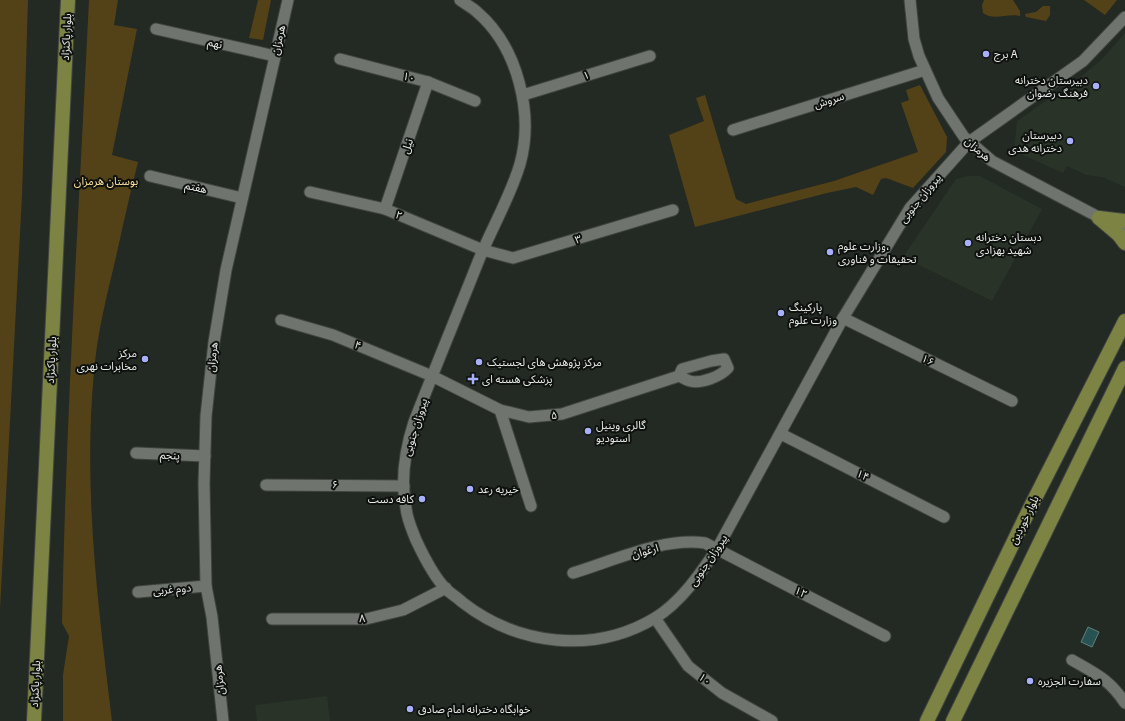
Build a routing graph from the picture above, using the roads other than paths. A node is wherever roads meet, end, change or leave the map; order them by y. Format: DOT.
graph roads {
  1 [pos="68,0"];
  2 [pos="288,0"];
  3 [pos="460,0"];
  4 [pos="910,0"];
  5 [pos="1125,17"];
  6 [pos="156,29"];
  7 [pos="275,56"];
  8 [pos="650,56"];
  9 [pos="340,59"];
  10 [pos="925,70"];
  11 [pos="428,82"];
  12 [pos="523,95"];
  13 [pos="475,100"];
  14 [pos="733,130"];
  15 [pos="969,142"];
  16 [pos="150,176"];
  17 [pos="310,192"];
  18 [pos="242,198"];
  19 [pos="385,209"];
  20 [pos="673,210"];
  21 [pos="1099,218"];
  22 [pos="1125,221"];
  23 [pos="1125,231"];
  24 [pos="1125,244"];
  25 [pos="483,250"];
  26 [pos="843,318"];
  27 [pos="281,320"];
  28 [pos="1125,321"];
  29 [pos="1125,368"];
  30 [pos="432,376"];
  31 [pos="679,376"];
  32 [pos="1012,401"];
  33 [pos="500,410"];
  34 [pos="781,434"];
  35 [pos="136,453"];
  36 [pos="205,456"];
  37 [pos="266,485"];
  38 [pos="404,486"];
  39 [pos="531,506"];
  40 [pos="944,516"];
  41 [pos="717,549"];
  42 [pos="573,573"];
  43 [pos="206,586"];
  44 [pos="446,588"];
  45 [pos="138,592"];
  46 [pos="655,618"];
  47 [pos="272,619"];
  48 [pos="885,636"];
  49 [pos="1072,660"];
  50 [pos="1125,703"];
  51 [pos="34,721"];
  52 [pos="223,721"];
  53 [pos="772,721"];
  54 [pos="927,721"];
  55 [pos="953,721"];
  1 -- 51 [label="main road, بلوار پاکنژاد"];
  2 -- 7 [label="street, هرمزان"];
  3 -- 12 [label="street, پیروزان جنوبی"];
  4 -- 10 [label="street, هرمزان"];
  5 -- 15 [label="street, پیروزان جنوبی"];
  6 -- 7 [label="street, نهم"];
  7 -- 18 [label="street, هرمزان"];
  8 -- 12 [label="street, ۱"];
  9 -- 11 [label="street, ۱۰"];
  10 -- 14 [label="street, سروش"];
  10 -- 15 [label="street, هرمزان"];
  11 -- 13 [label="street, ۱۰"];
  11 -- 19 [label="street, نیل"];
  12 -- 25 [label="street, پیروزان جنوبی"];
  15 -- 21 [label="street, هرمزان"];
  15 -- 26 [label="street, پیروزان جنوبی"];
  16 -- 18 [label="street, هفتم"];
  17 -- 19 [label="street, ۲"];
  18 -- 36 [label="street, هرمزان"];
  19 -- 25 [label="street, ۲"];
  20 -- 25 [label="street, ۳"];
  21 -- 22 [label="main road"];
  21 -- 23 [label="street, هرمزان"];
  21 -- 24 [label="main road"];
  25 -- 30 [label="street, پیروزان جنوبی"];
  26 -- 32 [label="street, ۱۶"];
  26 -- 34 [label="street, پیروزان جنوبی"];
  27 -- 30 [label="street, ۴"];
  28 -- 54 [label="main road, بلوار خوردین"];
  29 -- 55 [label="main road"];
  30 -- 33 [label="street, ۵"];
  30 -- 38 [label="street, پیروزان جنوبی"];
  31 -- 33 [label="street, ۵"];
  33 -- 39 [label="street"];
  34 -- 40 [label="street, ۱۴"];
  34 -- 41 [label="street, پیروزان جنوبی"];
  35 -- 36 [label="street, پنجم"];
  36 -- 43 [label="street, هرمزان"];
  37 -- 38 [label="street, ۶"];
  38 -- 44 [label="street, پیروزان جنوبی"];
  41 -- 42 [label="street, ارغوان"];
  41 -- 46 [label="street, پیروزان جنوبی"];
  41 -- 48 [label="street, ۱۲"];
  43 -- 45 [label="street, دوم غربی"];
  43 -- 52 [label="street, هرمزان"];
  44 -- 46 [label="street, پیروزان جنوبی"];
  44 -- 47 [label="street, ۸"];
  46 -- 53 [label="street, ۱۰"];
  49 -- 50 [label="street"];
}
